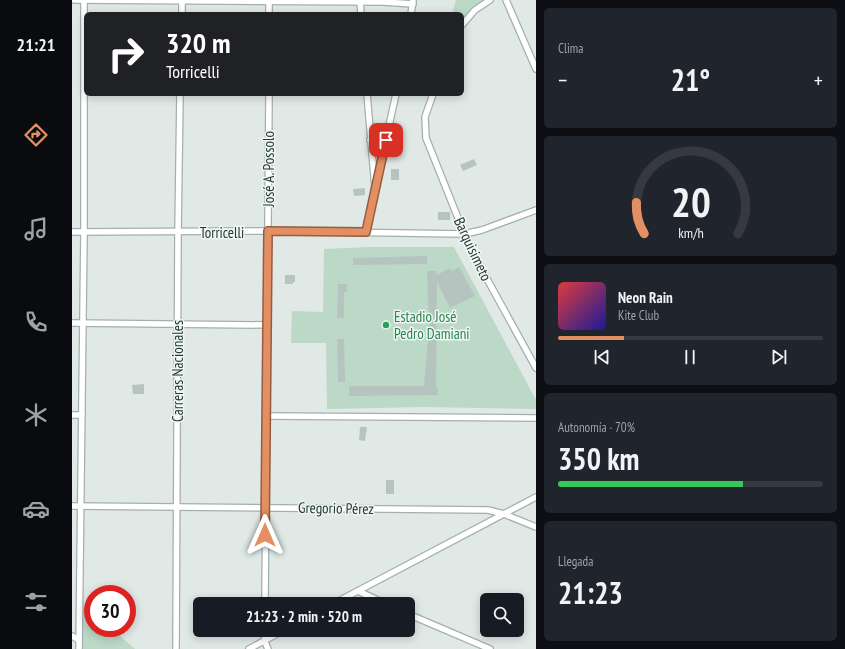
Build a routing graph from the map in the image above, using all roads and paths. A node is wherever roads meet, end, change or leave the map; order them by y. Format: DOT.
graph roads {
  1 [pos="74,0"];
  2 [pos="84,0"];
  3 [pos="490,0"];
  4 [pos="506,0"];
  5 [pos="182,1"];
  6 [pos="269,1"];
  7 [pos="360,1"];
  8 [pos="413,2"];
  9 [pos="182,12"];
  10 [pos="269,12"];
  11 [pos="361,12"];
  12 [pos="411,12"];
  13 [pos="464,23"];
  14 [pos="536,68"];
  15 [pos="180,96"];
  16 [pos="269,96"];
  17 [pos="367,96"];
  18 [pos="396,96"];
  19 [pos="432,96"];
  20 [pos="370,140"];
  21 [pos="386,140"];
  22 [pos="375,188"];
  23 [pos="536,210"];
  24 [pos="268,231"];
  25 [pos="72,232"];
  26 [pos="84,232"];
  27 [pos="178,232"];
  28 [pos="366,232"];
  29 [pos="464,234"];
  30 [pos="72,323"];
  31 [pos="83,324"];
  32 [pos="178,324"];
  33 [pos="267,324"];
  34 [pos="536,368"];
  35 [pos="72,415"];
  36 [pos="82,416"];
  37 [pos="266,416"];
  38 [pos="536,418"];
  39 [pos="536,497"];
  40 [pos="72,506"];
  41 [pos="81,506"];
  42 [pos="266,507"];
  43 [pos="177,508"];
  44 [pos="504,514"];
  45 [pos="536,527"];
  46 [pos="358,591"];
  47 [pos="265,597"];
  48 [pos="346,597"];
  49 [pos="371,597"];
  50 [pos="415,617"];
  51 [pos="72,636"];
  52 [pos="271,637"];
  53 [pos="79,640"];
  54 [pos="265,640"];
  55 [pos="79,649"];
  56 [pos="176,649"];
  57 [pos="249,649"];
  58 [pos="268,649"];
  59 [pos="490,649"];
  1 -- 2 [label="street"];
  2 -- 5 [label="street"];
  2 -- 26 [label="street"];
  3 -- 13 [label="street"];
  4 -- 14 [label="street"];
  5 -- 6 [label="street"];
  5 -- 9 [label="street"];
  6 -- 7 [label="street"];
  6 -- 10 [label="street"];
  7 -- 8 [label="street"];
  7 -- 11 [label="street"];
  8 -- 12 [label="street"];
  15 -- 27 [label="street, Carreras Nacionales"];
  16 -- 24 [label="street, José A. Possolo"];
  17 -- 20 [label="street"];
  18 -- 21 [label="street"];
  19 -- 29 [label="street, Barquisimeto"];
  20 -- 21 [label="street"];
  20 -- 22 [label="street"];
  21 -- 22 [label="street"];
  22 -- 28 [label="street"];
  23 -- 29 [label="street, Torricelli"];
  24 -- 27 [label="street, Torricelli"];
  24 -- 28 [label="street, Torricelli"];
  24 -- 33 [label="street, José A. Possolo"];
  25 -- 26 [label="street, Torricelli"];
  26 -- 27 [label="street, Torricelli"];
  26 -- 31 [label="street"];
  27 -- 32 [label="street, Carreras Nacionales"];
  28 -- 29 [label="street, Torricelli"];
  29 -- 34 [label="street, Barquisimeto"];
  30 -- 31 [label="street"];
  31 -- 32 [label="street"];
  31 -- 36 [label="street"];
  32 -- 33 [label="street"];
  32 -- 43 [label="street, Carreras Nacionales"];
  33 -- 37 [label="street, José A. Possolo"];
  35 -- 36 [label="street"];
  36 -- 41 [label="street"];
  37 -- 38 [label="street"];
  37 -- 42 [label="street, José A. Possolo"];
  39 -- 44 [label="street"];
  40 -- 41 [label="street, Gregorio Pérez"];
  41 -- 43 [label="street, Gregorio Pérez"];
  41 -- 53 [label="street"];
  42 -- 43 [label="street, Gregorio Pérez"];
  42 -- 44 [label="street, Gregorio Pérez"];
  42 -- 47 [label="street, José A. Possolo"];
  43 -- 56 [label="street, Carreras Nacionales"];
  44 -- 45 [label="street, Gregorio Pérez"];
  44 -- 46 [label="street"];
  46 -- 48 [label="street"];
  46 -- 49 [label="street"];
  50 -- 59 [label="street"];
  51 -- 53 [label="street"];
  52 -- 54 [label="street"];
  53 -- 55 [label="street"];
  54 -- 57 [label="street"];
  54 -- 58 [label="street"];
}
